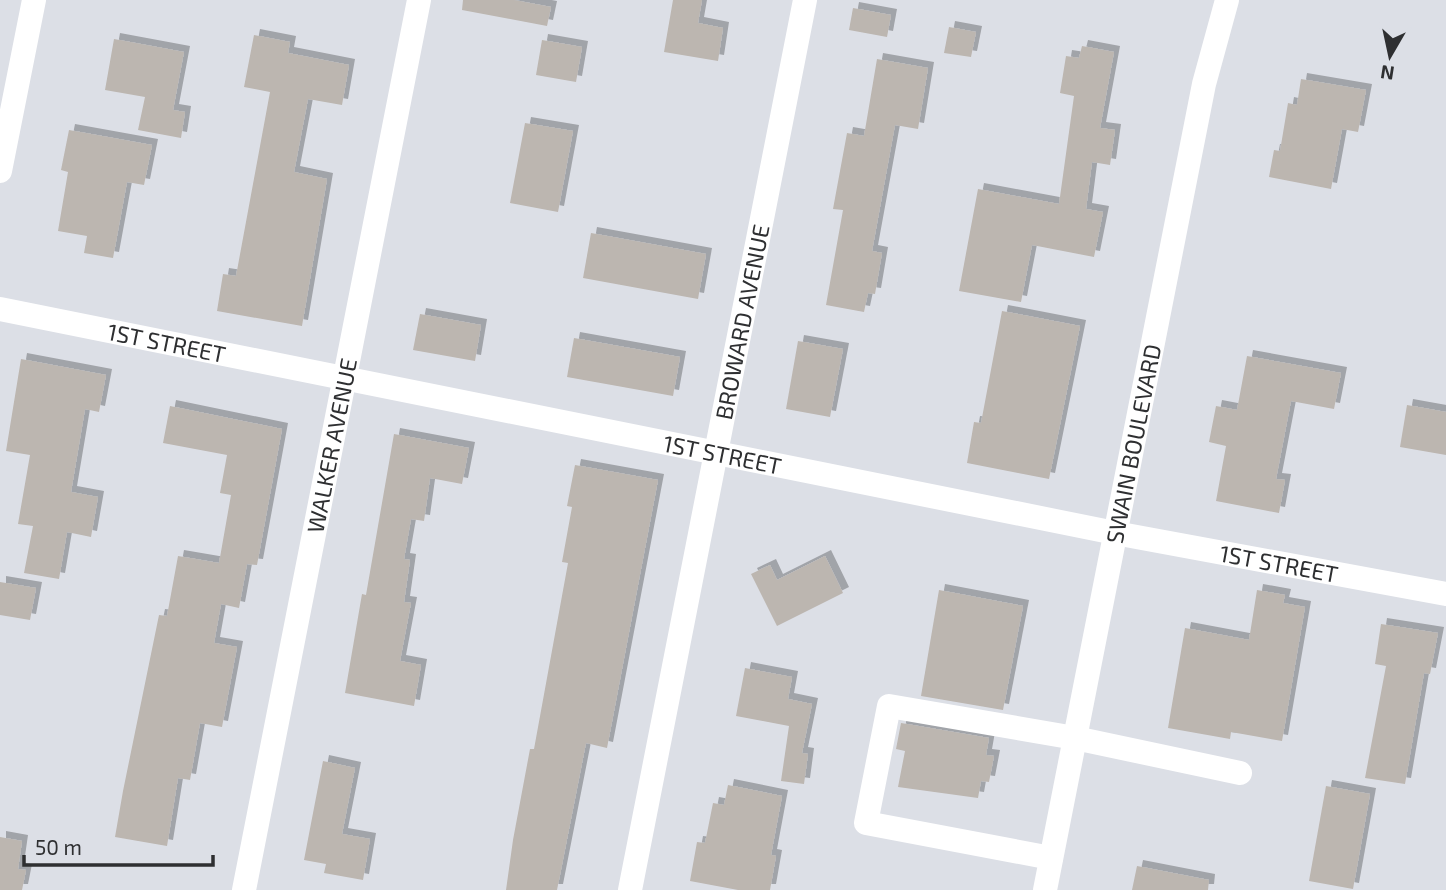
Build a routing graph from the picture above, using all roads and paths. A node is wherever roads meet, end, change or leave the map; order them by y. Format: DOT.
graph roads {
  1 [pos="34,0"];
  2 [pos="419,0"];
  3 [pos="804,0"];
  4 [pos="1227,0"];
  5 [pos="0,171"];
  6 [pos="0,309"];
  7 [pos="345,377"];
  8 [pos="716,452"];
  9 [pos="1115,533"];
  10 [pos="1446,594"];
  11 [pos="1075,738"];
  12 [pos="1240,773"];
  13 [pos="1051,858"];
  14 [pos="244,890"];
  15 [pos="630,890"];
  16 [pos="1045,890"];
  1 -- 5 [label="street"];
  2 -- 7 [label="street, WALKER AVENUE"];
  3 -- 8 [label="street, BROWARD AVENUE"];
  4 -- 9 [label="street, SWAIN BOULEVARD"];
  6 -- 7 [label="street, 1ST STREET"];
  7 -- 8 [label="street, 1ST STREET"];
  7 -- 14 [label="street, WALKER AVENUE"];
  8 -- 9 [label="street, 1ST STREET"];
  8 -- 15 [label="street, BROWARD AVENUE"];
  9 -- 10 [label="street, 1ST STREET"];
  9 -- 11 [label="street, SWAIN BOULEVARD"];
  11 -- 12 [label="street"];
  11 -- 13 [label="street, SWAIN BOULEVARD"];
  11 -- 13 [label="street"];
  13 -- 16 [label="street, SWAIN BOULEVARD"];
}
